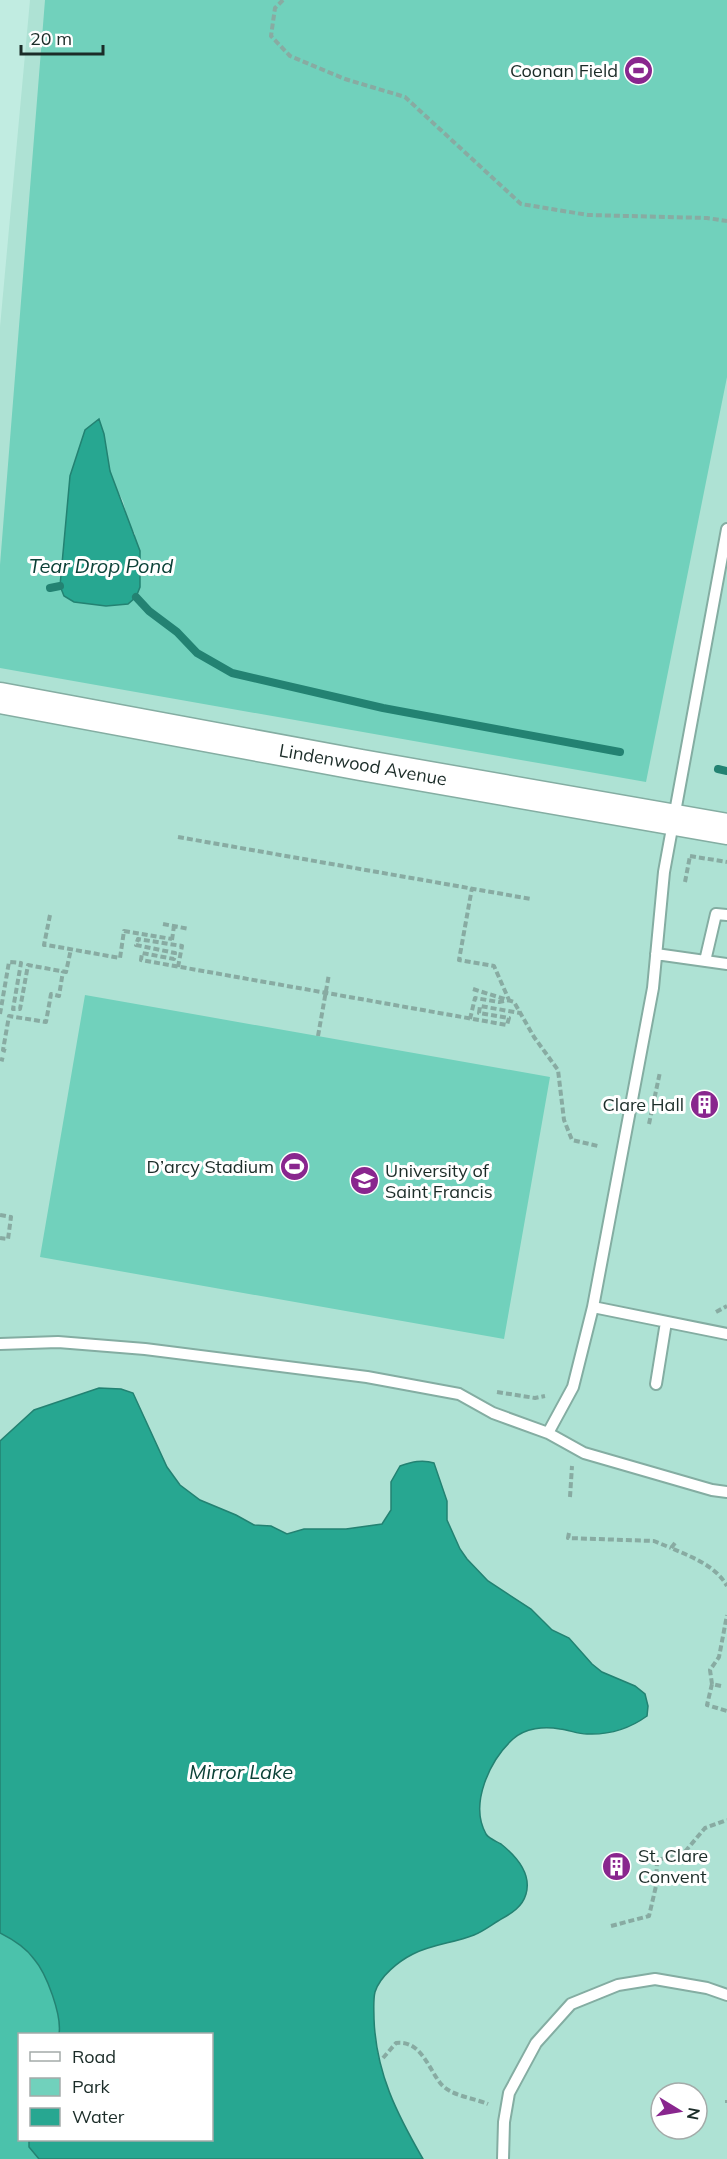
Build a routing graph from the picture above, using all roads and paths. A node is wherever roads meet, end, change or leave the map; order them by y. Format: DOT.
graph roads {
  1 [pos="284,0"];
  2 [pos="727,221"];
  3 [pos="727,529"];
  4 [pos="0,698"];
  5 [pos="674,820"];
  6 [pos="727,829"];
  7 [pos="178,837"];
  8 [pos="691,849"];
  9 [pos="727,862"];
  10 [pos="472,888"];
  11 [pos="531,898"];
  12 [pos="50,915"];
  13 [pos="727,915"];
  14 [pos="163,924"];
  15 [pos="174,926"];
  16 [pos="189,929"];
  17 [pos="172,939"];
  18 [pos="171,945"];
  19 [pos="71,949"];
  20 [pos="656,954"];
  21 [pos="705,961"];
  22 [pos="727,964"];
  23 [pos="178,967"];
  24 [pos="63,971"];
  25 [pos="329,974"];
  26 [pos="473,988"];
  27 [pos="325,993"];
  28 [pos="509,1000"];
  29 [pos="520,1013"];
  30 [pos="0,1014"];
  31 [pos="470,1019"];
  32 [pos="318,1036"];
  33 [pos="6,1051"];
  34 [pos="660,1072"];
  35 [pos="648,1130"];
  36 [pos="598,1146"];
  37 [pos="0,1215"];
  38 [pos="0,1238"];
  39 [pos="727,1306"];
  40 [pos="593,1307"];
  41 [pos="706,1311"];
  42 [pos="666,1322"];
  43 [pos="727,1334"];
  44 [pos="0,1344"];
  45 [pos="656,1384"];
  46 [pos="548,1433"];
  47 [pos="573,1447"];
  48 [pos="727,1492"];
  49 [pos="570,1497"];
  50 [pos="568,1533"];
  51 [pos="675,1543"];
  52 [pos="671,1548"];
  53 [pos="727,1586"];
  54 [pos="727,1615"];
  55 [pos="712,1683"];
  56 [pos="721,1686"];
  57 [pos="727,1711"];
  58 [pos="727,1820"];
  59 [pos="657,1860"];
  60 [pos="642,1862"];
  61 [pos="611,1926"];
  62 [pos="727,1995"];
  63 [pos="383,2058"];
  64 [pos="504,2126"];
  65 [pos="503,2159"];
  1 -- 2 [label="path"];
  3 -- 5 [label="lane"];
  4 -- 5 [label="street, Lindenwood Avenue"];
  5 -- 6 [label="street, Lindenwood Avenue"];
  5 -- 20 [label="lane"];
  7 -- 10 [label="path"];
  8 -- 9 [label="path"];
  10 -- 11 [label="path"];
  10 -- 28 [label="path"];
  12 -- 19 [label="path"];
  13 -- 21 [label="lane"];
  14 -- 15 [label="path"];
  15 -- 16 [label="path"];
  15 -- 17 [label="path"];
  17 -- 18 [label="path"];
  17 -- 19 [label="path"];
  18 -- 23 [label="path"];
  18 -- 23 [label="path"];
  19 -- 24 [label="path"];
  20 -- 21 [label="lane"];
  20 -- 40 [label="lane"];
  21 -- 22 [label="lane"];
  23 -- 27 [label="path"];
  24 -- 30 [label="path"];
  24 -- 33 [label="path"];
  25 -- 27 [label="path"];
  26 -- 28 [label="path"];
  27 -- 31 [label="path"];
  27 -- 32 [label="path"];
  28 -- 29 [label="path"];
  28 -- 31 [label="path"];
  29 -- 31 [label="path"];
  29 -- 36 [label="path"];
  34 -- 35 [label="path"];
  37 -- 38 [label="path"];
  39 -- 41 [label="path"];
  40 -- 42 [label="lane"];
  40 -- 46 [label="lane"];
  42 -- 43 [label="lane"];
  42 -- 45 [label="lane"];
  44 -- 46 [label="lane"];
  46 -- 47 [label="lane"];
  47 -- 48 [label="lane"];
  47 -- 49 [label="path"];
  50 -- 52 [label="path"];
  51 -- 52 [label="path"];
  52 -- 53 [label="path"];
  54 -- 55 [label="path"];
  55 -- 56 [label="path"];
  55 -- 57 [label="path"];
  58 -- 59 [label="path"];
  59 -- 60 [label="path"];
  59 -- 61 [label="path"];
  62 -- 64 [label="lane"];
  63 -- 64 [label="path"];
  64 -- 65 [label="lane"];
}
